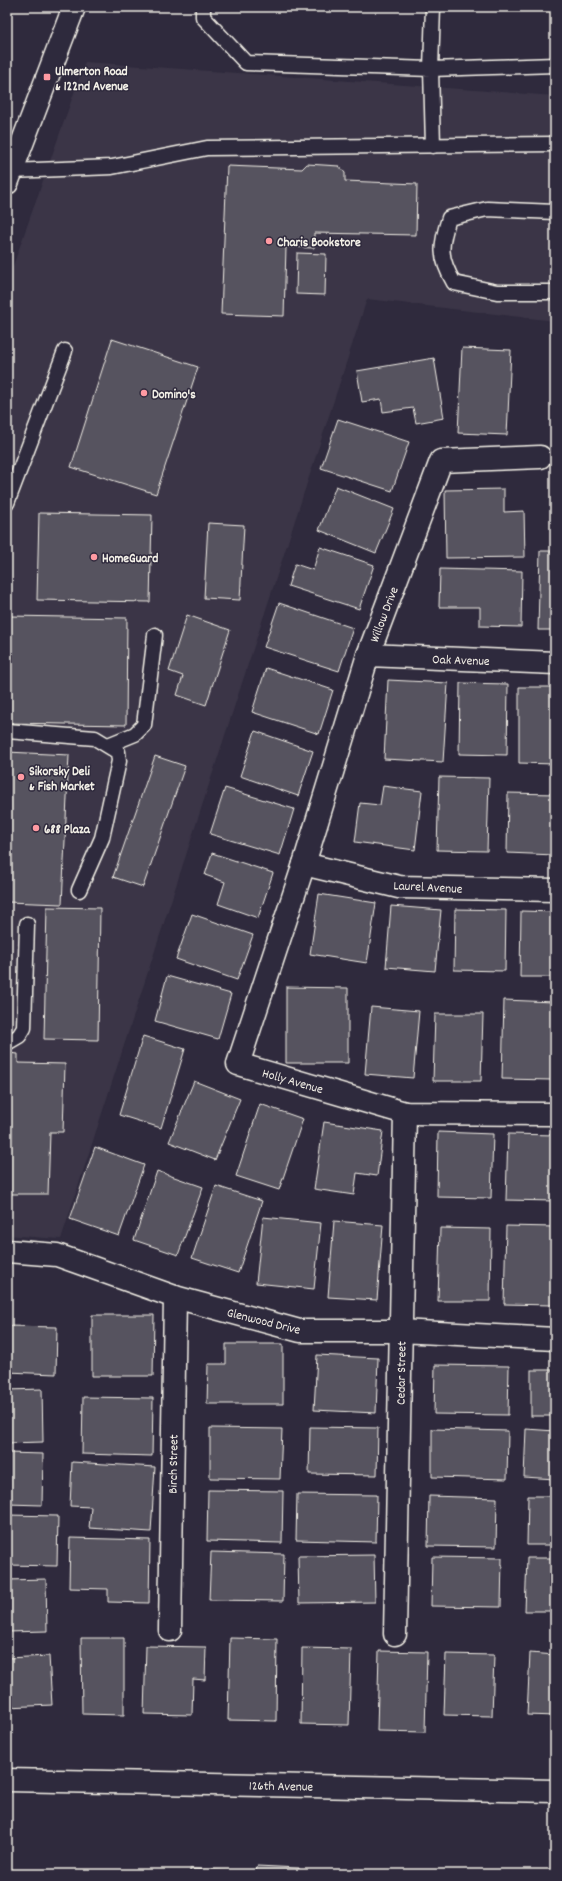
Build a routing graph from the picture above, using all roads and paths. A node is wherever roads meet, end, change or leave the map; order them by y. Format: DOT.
graph roads {
  1 [pos="74,7"];
  2 [pos="203,7"];
  3 [pos="433,7"];
  4 [pos="555,65"];
  5 [pos="431,69"];
  6 [pos="555,144"];
  7 [pos="433,146"];
  8 [pos="8,175"];
  9 [pos="555,212"];
  10 [pos="555,292"];
  11 [pos="65,351"];
  12 [pos="540,457"];
  13 [pos="7,503"];
  14 [pos="155,635"];
  15 [pos="368,655"];
  16 [pos="555,663"];
  17 [pos="7,731"];
  18 [pos="108,745"];
  19 [pos="304,864"];
  20 [pos="78,890"];
  21 [pos="555,890"];
  22 [pos="27,924"];
  23 [pos="7,1043"];
  24 [pos="405,1113"];
  25 [pos="555,1114"];
  26 [pos="7,1251"];
  27 [pos="175,1297"];
  28 [pos="400,1331"];
  29 [pos="555,1339"];
  30 [pos="170,1630"];
  31 [pos="395,1634"];
  32 [pos="7,1780"];
  33 [pos="555,1791"];
  1 -- 8 [label="street"];
  2 -- 5 [label="lane"];
  3 -- 5 [label="lane"];
  4 -- 5 [label="lane"];
  5 -- 7 [label="lane"];
  6 -- 7 [label="lane"];
  7 -- 8 [label="lane"];
  9 -- 10 [label="lane"];
  11 -- 13 [label="lane"];
  12 -- 15 [label="street, Willow Drive"];
  14 -- 18 [label="lane"];
  15 -- 16 [label="street, Oak Avenue"];
  15 -- 19 [label="street, Willow Drive"];
  17 -- 18 [label="lane"];
  18 -- 20 [label="lane"];
  19 -- 21 [label="street, Laurel Avenue"];
  19 -- 24 [label="street, Holly Avenue"];
  22 -- 23 [label="lane"];
  24 -- 25 [label="street, Holly Avenue"];
  24 -- 28 [label="street, Cedar Street"];
  26 -- 27 [label="street, Glenwood Drive"];
  27 -- 28 [label="street, Glenwood Drive"];
  27 -- 30 [label="street, Birch Street"];
  28 -- 29 [label="street, Glenwood Drive"];
  28 -- 31 [label="street, Cedar Street"];
  32 -- 33 [label="street, 126th Avenue"];
}
